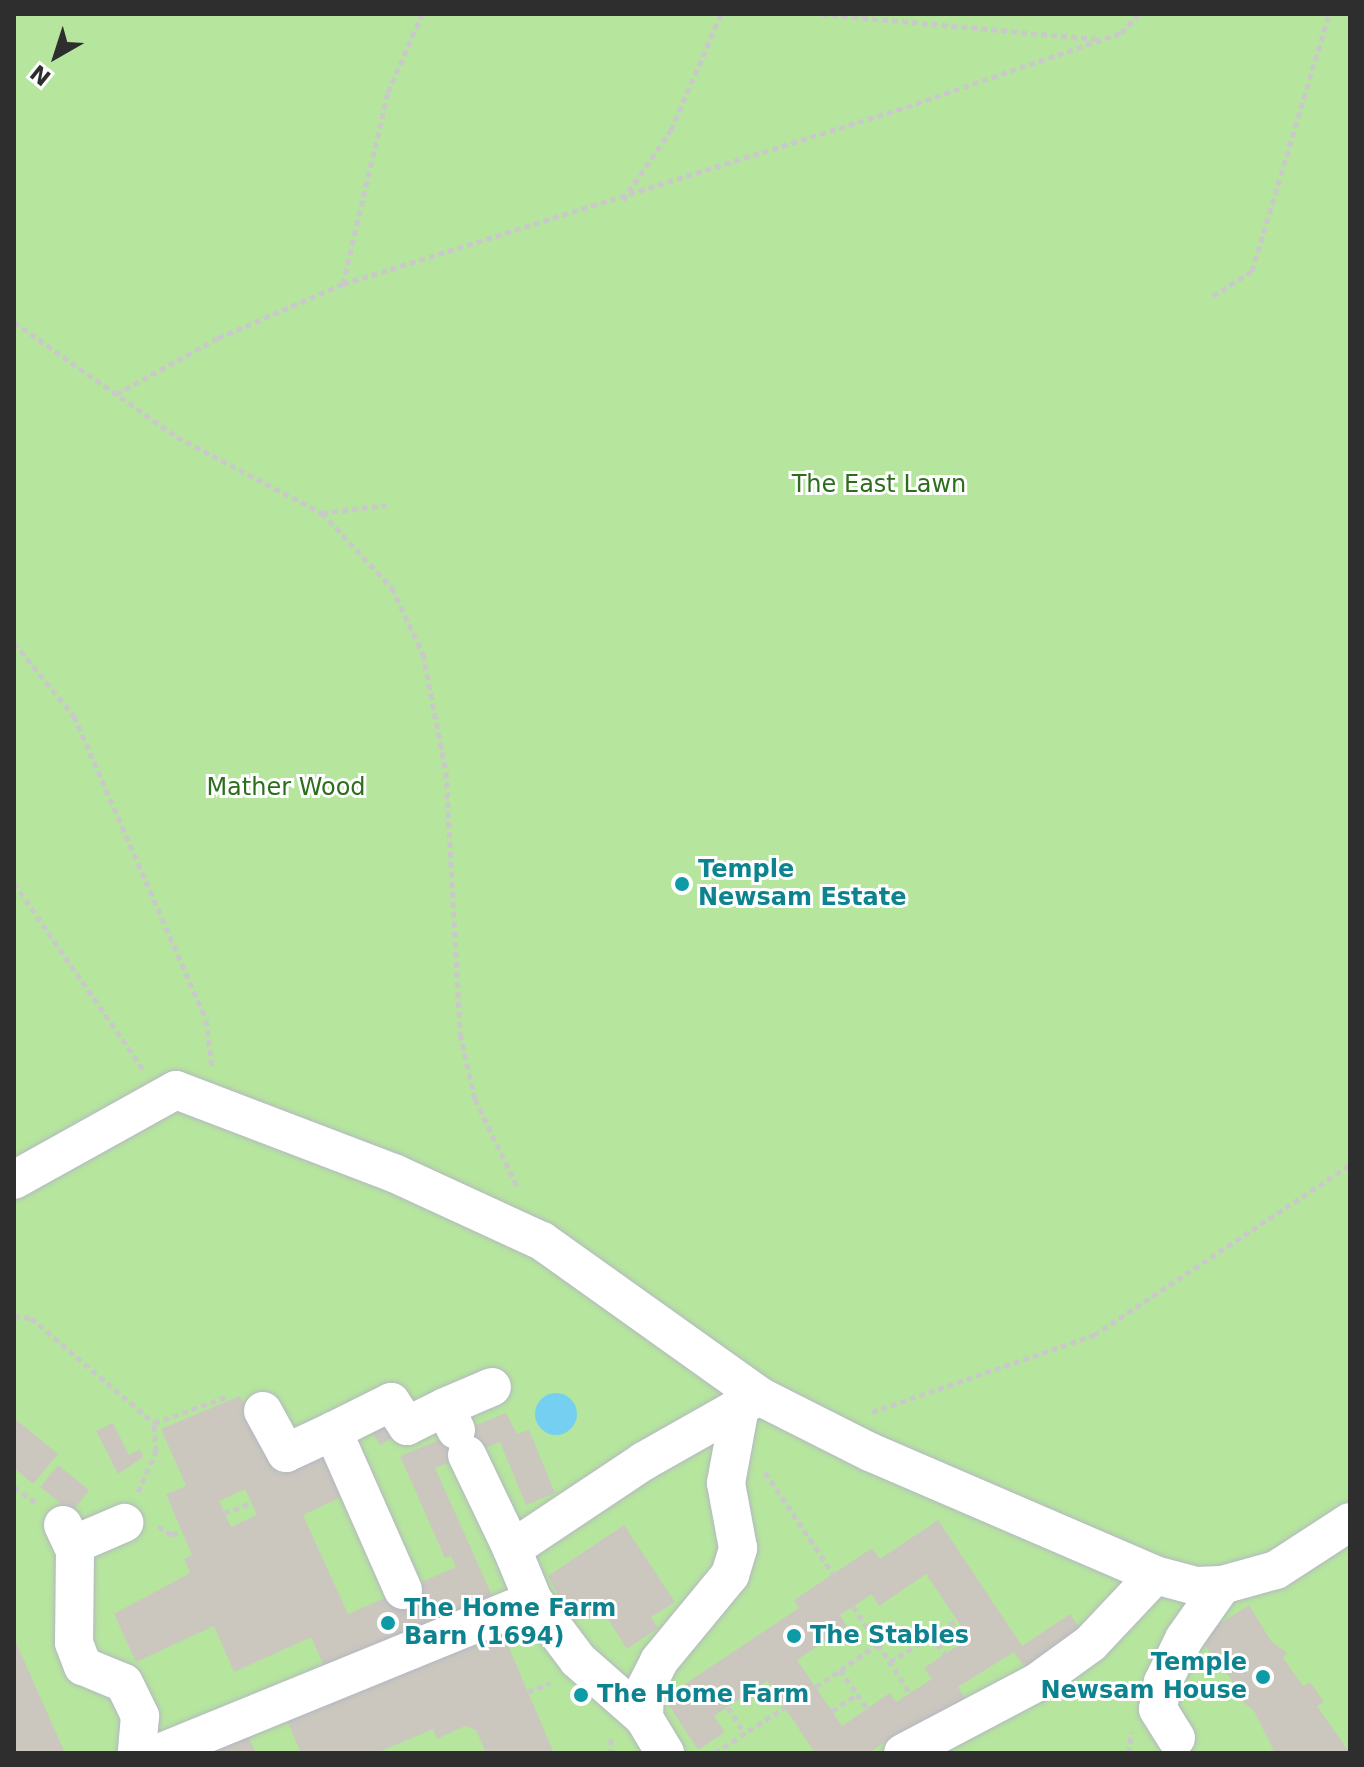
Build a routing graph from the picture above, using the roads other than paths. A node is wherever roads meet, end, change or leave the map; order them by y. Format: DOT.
graph roads {
  1 [pos="14,1180"];
  2 [pos="492,1387"];
  3 [pos="750,1402"];
  4 [pos="263,1411"];
  5 [pos="333,1431"];
  6 [pos="456,1432"];
  7 [pos="1350,1522"];
  8 [pos="124,1523"];
  9 [pos="512,1549"];
  10 [pos="1155,1575"];
  11 [pos="1222,1585"];
  12 [pos="403,1590"];
  13 [pos="533,1600"];
  14 [pos="644,1718"];
  15 [pos="1176,1738"];
  16 [pos="137,1753"];
  17 [pos="159,1753"];
  18 [pos="665,1753"];
  19 [pos="903,1753"];
  1 -- 3 [label="street"];
  2 -- 6 [label="street"];
  3 -- 9 [label="street"];
  3 -- 10 [label="street"];
  3 -- 14 [label="street"];
  4 -- 5 [label="street"];
  5 -- 6 [label="street"];
  5 -- 12 [label="street"];
  6 -- 9 [label="street"];
  7 -- 11 [label="street"];
  8 -- 16 [label="street"];
  9 -- 13 [label="street"];
  10 -- 11 [label="street"];
  10 -- 19 [label="street"];
  11 -- 15 [label="street"];
  13 -- 14 [label="street"];
  13 -- 17 [label="street"];
  14 -- 18 [label="street"];
}
